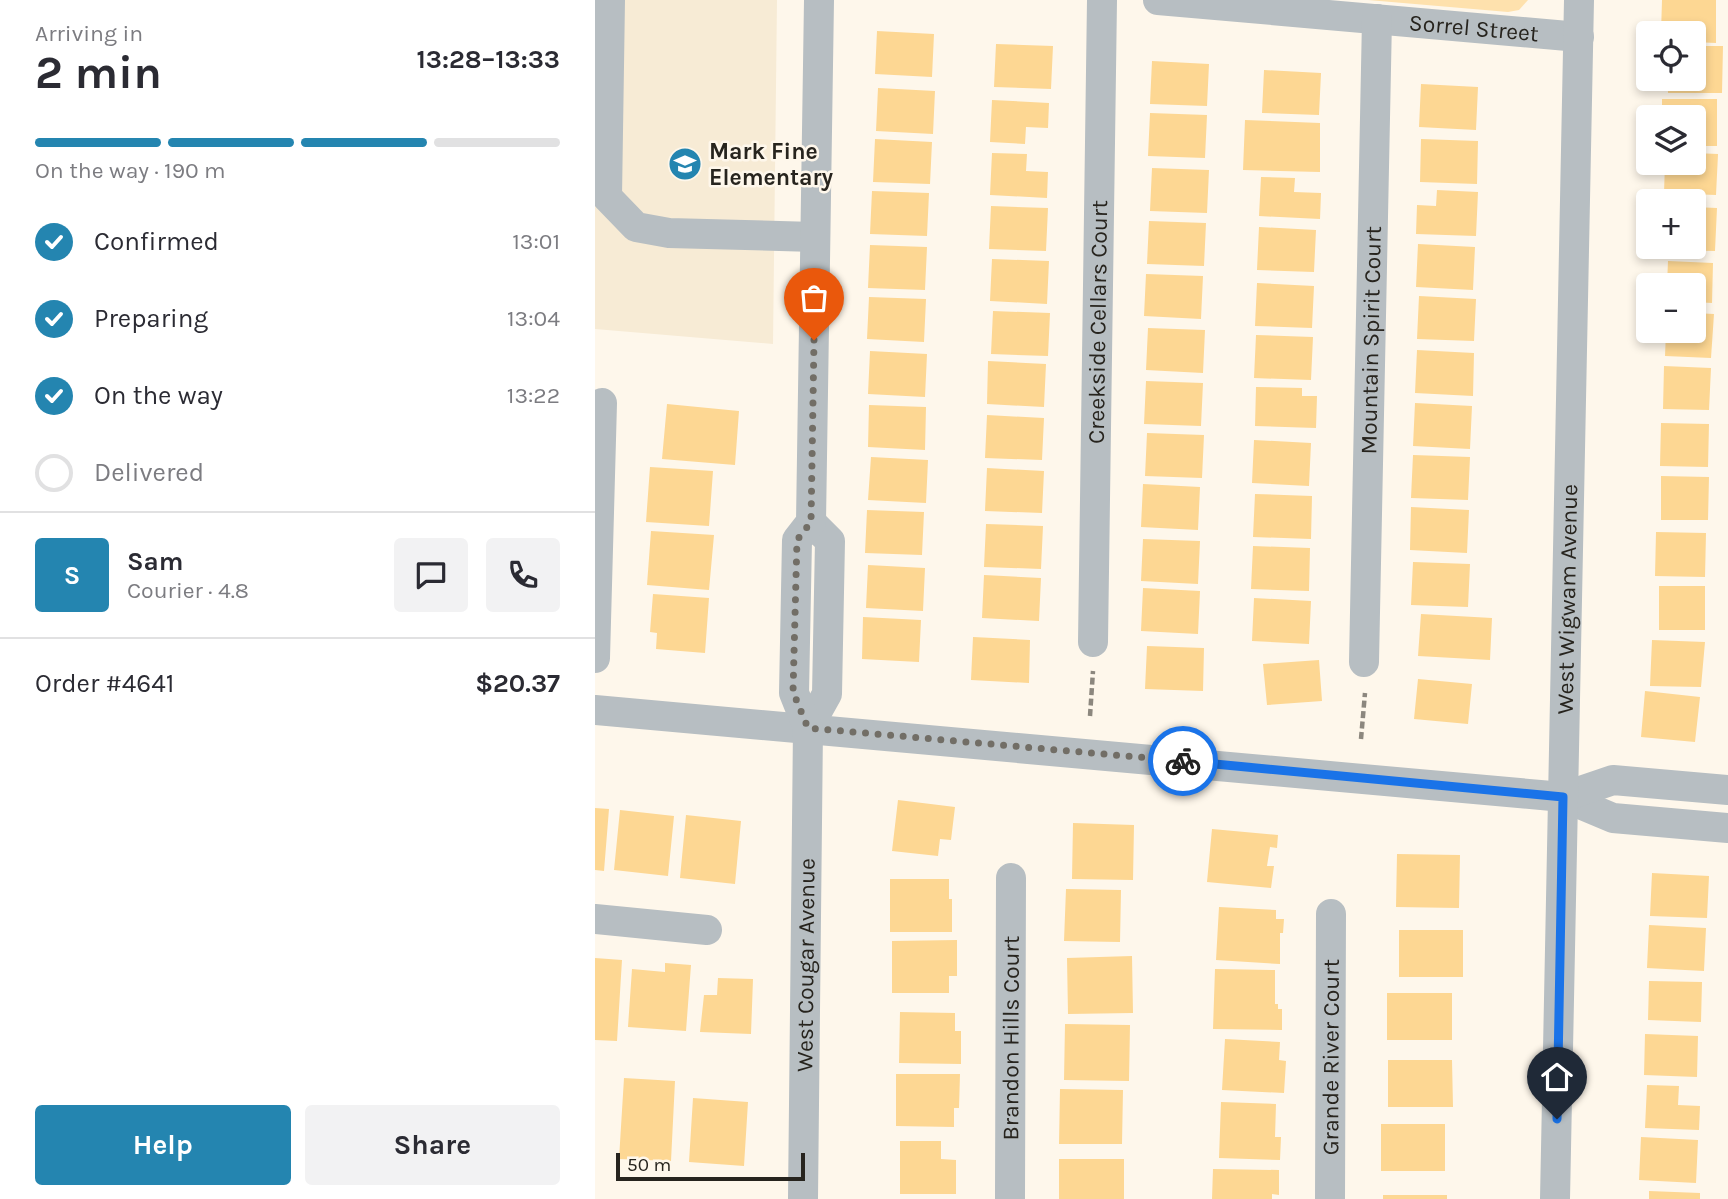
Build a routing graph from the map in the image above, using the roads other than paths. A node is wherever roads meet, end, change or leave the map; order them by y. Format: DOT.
graph roads {
  1 [pos="610,0"];
  2 [pos="819,0"];
  3 [pos="1102,0"];
  4 [pos="1158,0"];
  5 [pos="1579,0"];
  6 [pos="1377,19"];
  7 [pos="1579,37"];
  8 [pos="815,237"];
  9 [pos="601,403"];
  10 [pos="1093,657"];
  11 [pos="595,658"];
  12 [pos="1364,662"];
  13 [pos="595,710"];
  14 [pos="808,728"];
  15 [pos="1728,790"];
  16 [pos="1563,797"];
  17 [pos="1728,828"];
  18 [pos="1011,878"];
  19 [pos="1331,914"];
  20 [pos="595,919"];
  21 [pos="707,930"];
  22 [pos="803,1199"];
  23 [pos="1010,1199"];
  24 [pos="1330,1199"];
  25 [pos="1555,1199"];
  1 -- 8 [label="street"];
  2 -- 8 [label="street, West Cougar Avenue"];
  3 -- 10 [label="street, Creekside Cellars Court"];
  4 -- 6 [label="street, Sorrel Street"];
  5 -- 7 [label="street, West Wigwam Avenue"];
  6 -- 7 [label="street, Sorrel Street"];
  6 -- 12 [label="street, Mountain Spirit Court"];
  7 -- 16 [label="street, West Wigwam Avenue"];
  8 -- 14 [label="street, West Cougar Avenue"];
  9 -- 11 [label="street"];
  13 -- 14 [label="street"];
  14 -- 16 [label="street"];
  14 -- 22 [label="street, West Cougar Avenue"];
  15 -- 16 [label="street"];
  16 -- 17 [label="street"];
  16 -- 25 [label="street, West Wigwam Avenue"];
  18 -- 23 [label="street, Brandon Hills Court"];
  19 -- 24 [label="street, Grande River Court"];
  20 -- 21 [label="street"];
}
